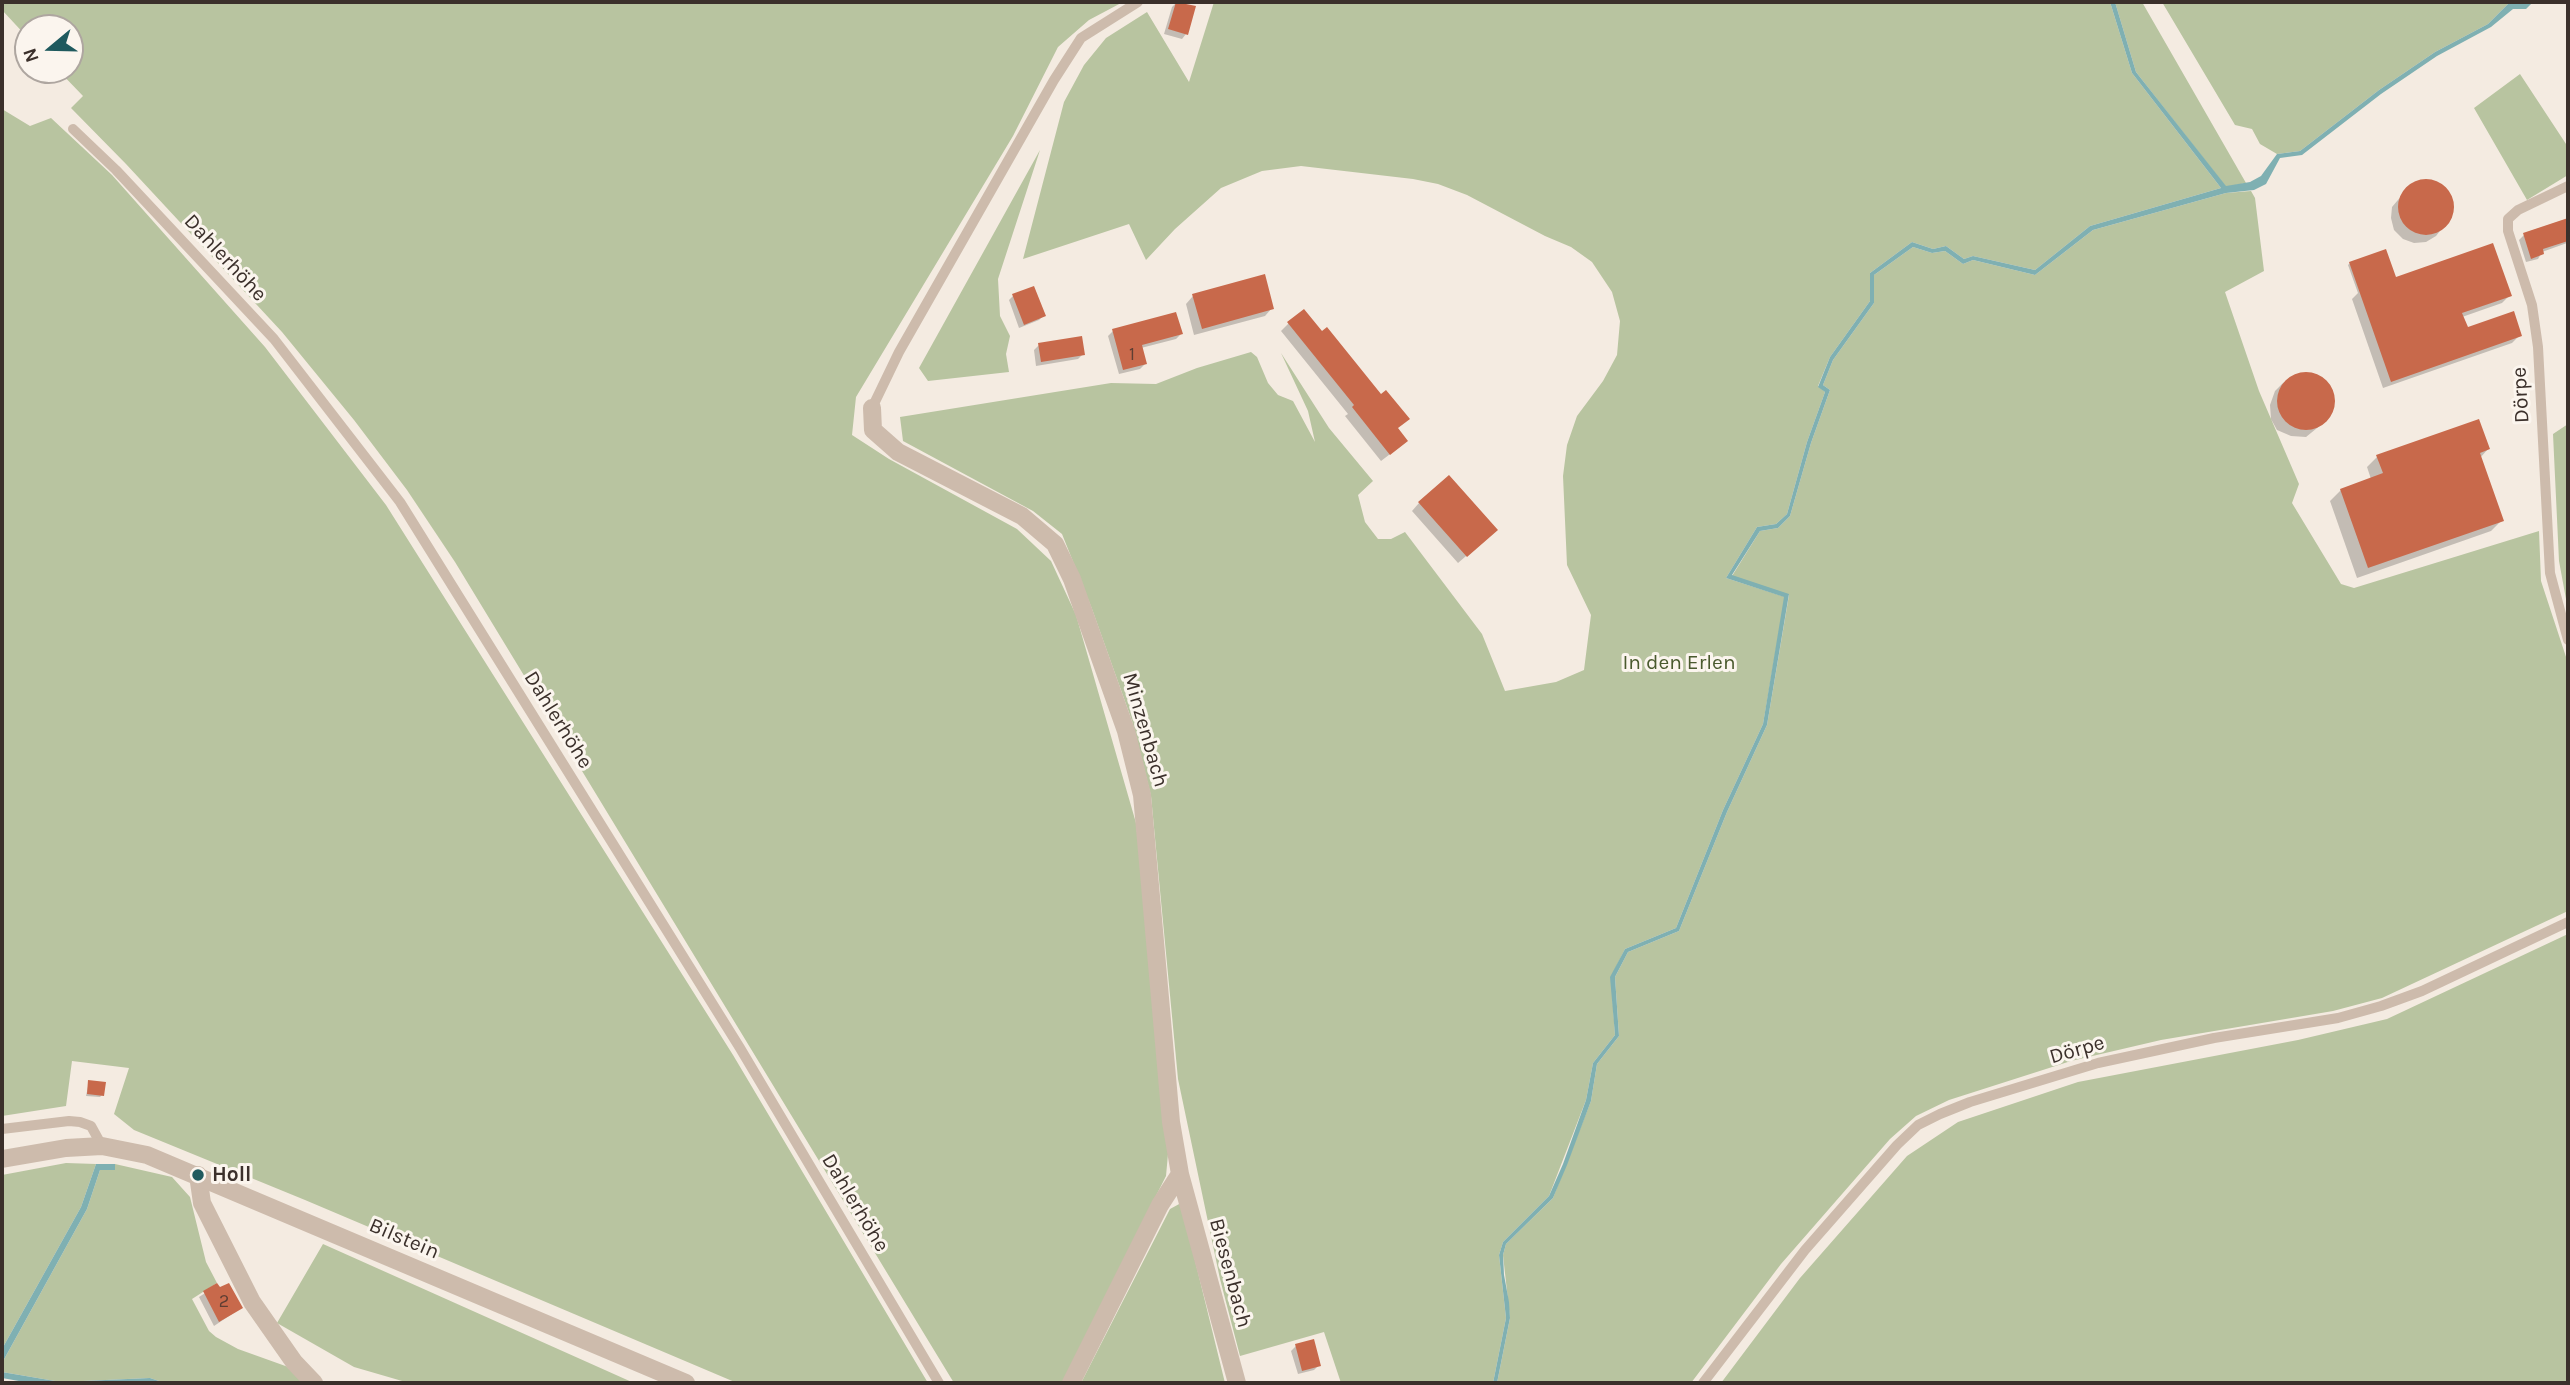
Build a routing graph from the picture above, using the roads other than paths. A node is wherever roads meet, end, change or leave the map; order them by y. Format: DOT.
graph roads {
  1 [pos="1138,2"];
  2 [pos="73,130"];
  3 [pos="2568,186"];
  4 [pos="872,408"];
  5 [pos="2568,640"];
  6 [pos="2568,922"];
  7 [pos="2,1129"];
  8 [pos="102,1146"];
  9 [pos="2,1160"];
  10 [pos="1180,1174"];
  11 [pos="198,1175"];
  12 [pos="314,1383"];
  13 [pos="686,1383"];
  14 [pos="939,1383"];
  15 [pos="1071,1383"];
  16 [pos="1237,1383"];
  17 [pos="1703,1383"];
  1 -- 4 [label="lane"];
  2 -- 14 [label="lane, Dahlerhöhe"];
  3 -- 5 [label="lane, Dörpe"];
  4 -- 10 [label="street, Minzenbach"];
  6 -- 17 [label="lane, Dörpe"];
  7 -- 8 [label="lane"];
  8 -- 9 [label="street, Bilstein"];
  8 -- 11 [label="street, Bilstein"];
  10 -- 15 [label="street"];
  10 -- 16 [label="street, Biesenbach"];
  11 -- 12 [label="street"];
  11 -- 13 [label="street, Bilstein"];
}
